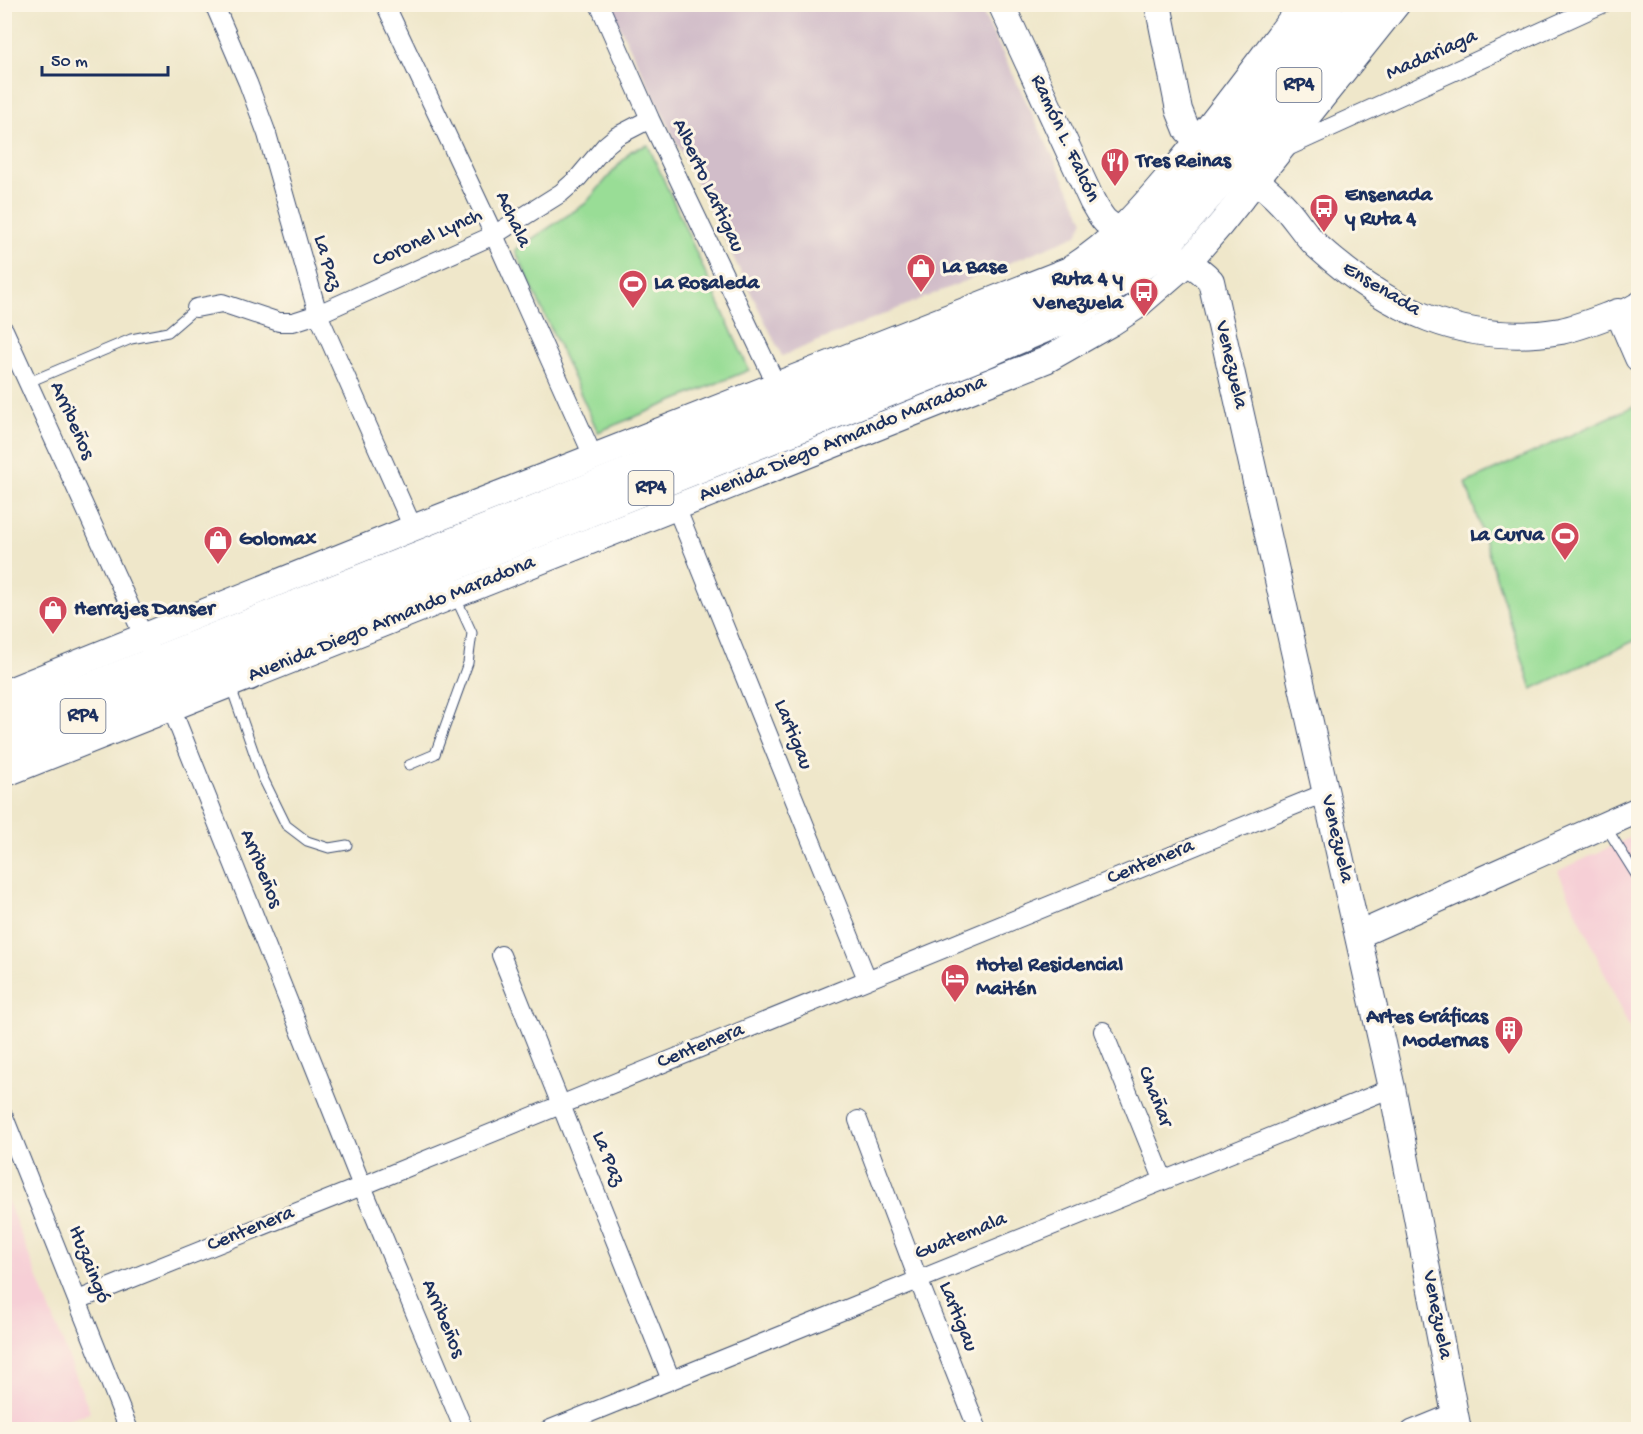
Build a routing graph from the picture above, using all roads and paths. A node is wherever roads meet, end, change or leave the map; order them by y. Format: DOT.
graph roads {
  1 [pos="214,4"];
  2 [pos="385,4"];
  3 [pos="599,4"];
  4 [pos="1001,4"];
  5 [pos="1158,4"];
  6 [pos="1303,4"];
  7 [pos="1329,4"];
  8 [pos="1364,4"];
  9 [pos="1397,4"];
  10 [pos="1602,4"];
  11 [pos="650,119"];
  12 [pos="1281,149"];
  13 [pos="1226,160"];
  14 [pos="494,235"];
  15 [pos="1140,241"];
  16 [pos="1188,262"];
  17 [pos="1628,307"];
  18 [pos="196,308"];
  19 [pos="318,314"];
  20 [pos="4,330"];
  21 [pos="1638,358"];
  22 [pos="29,382"];
  23 [pos="777,386"];
  24 [pos="593,456"];
  25 [pos="676,507"];
  26 [pos="412,528"];
  27 [pos="454,594"];
  28 [pos="347,610"];
  29 [pos="158,672"];
  30 [pos="239,680"];
  31 [pos="4,693"];
  32 [pos="4,721"];
  33 [pos="4,747"];
  34 [pos="409,765"];
  35 [pos="4,774"];
  36 [pos="1325,793"];
  37 [pos="1638,810"];
  38 [pos="1605,825"];
  39 [pos="347,845"];
  40 [pos="1638,878"];
  41 [pos="1358,935"];
  42 [pos="501,955"];
  43 [pos="867,979"];
  44 [pos="1103,1031"];
  45 [pos="1392,1088"];
  46 [pos="561,1104"];
  47 [pos="4,1116"];
  48 [pos="858,1120"];
  49 [pos="1163,1179"];
  50 [pos="362,1186"];
  51 [pos="918,1279"];
  52 [pos="78,1300"];
  53 [pos="671,1380"];
  54 [pos="1457,1421"];
  55 [pos="129,1430"];
  56 [pos="464,1430"];
  57 [pos="548,1430"];
  58 [pos="978,1430"];
  59 [pos="1411,1430"];
  1 -- 19 [label="street, La Paz"];
  2 -- 14 [label="street, Achala"];
  3 -- 11 [label="street, Alberto Lartigau"];
  4 -- 15 [label="street, Ramón L. Falcón"];
  5 -- 13 [label="street"];
  6 -- 13 [label="street, Avenida Diego Armando Maradona"];
  7 -- 13 [label="main road, Avenida Diego Armando Maradona / RP4"];
  8 -- 13 [label="main road, Avenida Diego Armando Maradona / RP4"];
  9 -- 12 [label="street, Avenida Diego Armando Maradona"];
  10 -- 12 [label="street, Madariaga"];
  11 -- 14 [label="street, Coronel Lynch"];
  11 -- 23 [label="street, Alberto Lartigau"];
  12 -- 13 [label="street, Avenida Diego Armando Maradona"];
  13 -- 15 [label="main road, Avenida Diego Armando Maradona / RP4"];
  13 -- 15 [label="street, Avenida Diego Armando Maradona"];
  13 -- 16 [label="street, Avenida Diego Armando Maradona"];
  13 -- 17 [label="street, Ensenada"];
  14 -- 19 [label="street, Coronel Lynch"];
  14 -- 24 [label="street, Achala"];
  15 -- 16 [label="street, Ramón L. Falcón"];
  15 -- 23 [label="street, Avenida Diego Armando Maradona"];
  15 -- 28 [label="main road, Avenida Diego Armando Maradona / RP4"];
  15 -- 29 [label="main road, Avenida Diego Armando Maradona / RP4"];
  16 -- 25 [label="street, Avenida Diego Armando Maradona"];
  16 -- 36 [label="street, Venezuela"];
  17 -- 21 [label="street"];
  18 -- 19 [label="street, Coronel Lynch"];
  18 -- 22 [label="lane"];
  19 -- 26 [label="street, La Paz"];
  20 -- 22 [label="street, Arribeños"];
  22 -- 29 [label="street, Arribeños"];
  23 -- 24 [label="street, Avenida Diego Armando Maradona"];
  24 -- 26 [label="street, Avenida Diego Armando Maradona"];
  25 -- 27 [label="street, Avenida Diego Armando Maradona"];
  25 -- 43 [label="street, Lartigau"];
  26 -- 29 [label="street, Avenida Diego Armando Maradona"];
  27 -- 28 [label="main road"];
  27 -- 30 [label="street, Avenida Diego Armando Maradona"];
  27 -- 34 [label="lane"];
  28 -- 29 [label="main road, Avenida Diego Armando Maradona / RP4"];
  28 -- 30 [label="main road"];
  29 -- 30 [label="street, Avenida Diego Armando Maradona"];
  29 -- 31 [label="street, Avenida Diego Armando Maradona"];
  29 -- 32 [label="main road, Avenida Diego Armando Maradona / RP4"];
  29 -- 33 [label="main road, Avenida Diego Armando Maradona / RP4"];
  29 -- 35 [label="street, Avenida Diego Armando Maradona"];
  29 -- 50 [label="street, Arribeños"];
  30 -- 39 [label="lane"];
  36 -- 41 [label="street, Venezuela"];
  36 -- 43 [label="street, Centenera"];
  37 -- 38 [label="street"];
  38 -- 40 [label="lane"];
  38 -- 41 [label="street"];
  41 -- 45 [label="street, Venezuela"];
  42 -- 46 [label="street, La Paz"];
  43 -- 46 [label="street, Centenera"];
  44 -- 49 [label="street, Chañar"];
  45 -- 49 [label="street, Guatemala"];
  45 -- 54 [label="street, Venezuela"];
  46 -- 50 [label="street, Centenera"];
  46 -- 53 [label="street, La Paz"];
  47 -- 52 [label="street, Ituzaingó"];
  48 -- 51 [label="street, Lartigau"];
  49 -- 51 [label="street, Guatemala"];
  50 -- 52 [label="street, Centenera"];
  50 -- 56 [label="street, Arribeños"];
  51 -- 53 [label="street, Guatemala"];
  51 -- 58 [label="street, Lartigau"];
  52 -- 55 [label="street, Ituzaingó"];
  53 -- 57 [label="street, Guatemala"];
  54 -- 59 [label="street"];
}
